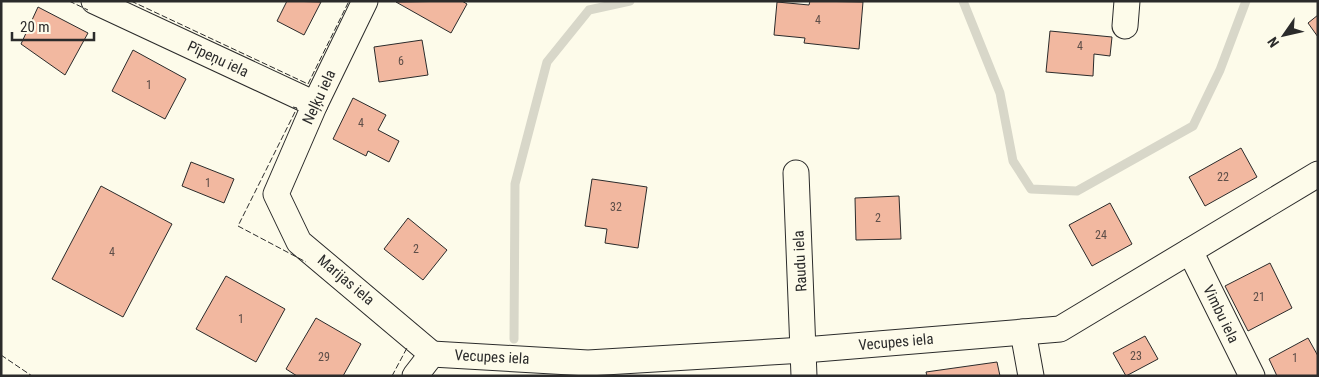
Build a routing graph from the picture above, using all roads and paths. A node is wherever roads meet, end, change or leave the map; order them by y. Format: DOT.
graph roads {
  1 [pos="94,1"];
  2 [pos="365,1"];
  3 [pos="1127,1"];
  4 [pos="1125,26"];
  5 [pos="315,104"];
  6 [pos="796,173"];
  7 [pos="1318,174"];
  8 [pos="276,194"];
  9 [pos="1190,251"];
  10 [pos="1023,332"];
  11 [pos="804,350"];
  12 [pos="432,354"];
  13 [pos="585,369"];
  14 [pos="415,376"];
  15 [pos="804,376"];
  16 [pos="1031,376"];
  17 [pos="1252,376"];
  1 -- 5 [label="street, Pīpeņu iela"];
  2 -- 5 [label="street, Neļķu iela"];
  3 -- 4 [label="street"];
  5 -- 8 [label="street, Neļķu iela"];
  6 -- 11 [label="street, Raudu iela"];
  7 -- 9 [label="street, Vecupes iela"];
  8 -- 12 [label="street, Marijas iela"];
  9 -- 10 [label="street, Vecupes iela"];
  9 -- 17 [label="street, Vimbu iela"];
  10 -- 11 [label="street, Vecupes iela"];
  10 -- 16 [label="street"];
  11 -- 13 [label="street, Vecupes iela"];
  11 -- 15 [label="street, Raudu iela"];
  12 -- 13 [label="street, Vecupes iela"];
  12 -- 14 [label="street"];
}
